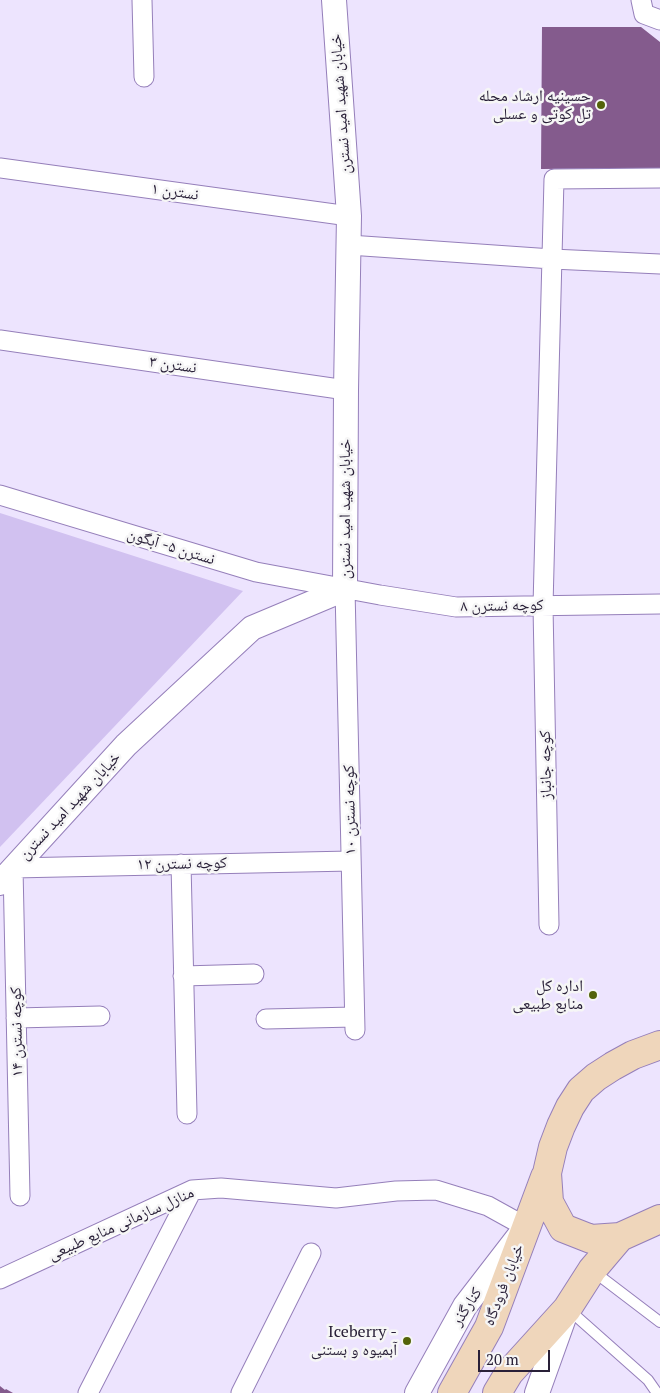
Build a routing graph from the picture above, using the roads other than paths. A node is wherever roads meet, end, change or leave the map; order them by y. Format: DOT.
graph roads {
  1 [pos="142,0"];
  2 [pos="334,0"];
  3 [pos="641,0"];
  4 [pos="660,20"];
  5 [pos="144,77"];
  6 [pos="0,168"];
  7 [pos="660,178"];
  8 [pos="349,216"];
  9 [pos="349,245"];
  10 [pos="552,259"];
  11 [pos="660,264"];
  12 [pos="0,340"];
  13 [pos="346,390"];
  14 [pos="0,495"];
  15 [pos="344,589"];
  16 [pos="660,604"];
  17 [pos="542,606"];
  18 [pos="351,861"];
  19 [pos="180,864"];
  20 [pos="6,876"];
  21 [pos="549,925"];
  22 [pos="254,974"];
  23 [pos="183,976"];
  24 [pos="100,1016"];
  25 [pos="16,1018"];
  26 [pos="266,1019"];
  27 [pos="660,1045"];
  28 [pos="186,1114"];
  29 [pos="547,1173"];
  30 [pos="192,1190"];
  31 [pos="20,1196"];
  32 [pos="660,1219"];
  33 [pos="526,1227"];
  34 [pos="620,1237"];
  35 [pos="311,1254"];
  36 [pos="592,1270"];
  37 [pos="0,1279"];
  38 [pos="567,1309"];
  39 [pos="660,1322"];
  40 [pos="88,1393"];
  41 [pos="241,1393"];
  42 [pos="417,1393"];
  43 [pos="452,1393"];
  44 [pos="497,1393"];
  45 [pos="537,1393"];
  46 [pos="657,1393"];
  1 -- 5 [label="street"];
  2 -- 8 [label="street, خیابان شهید امید نسترن"];
  3 -- 4 [label="street"];
  6 -- 8 [label="street, نسترن ۱"];
  7 -- 10 [label="street, کوچه جانباز"];
  8 -- 9 [label="street, خیابان شهید امید نسترن"];
  9 -- 10 [label="street"];
  9 -- 13 [label="street, خیابان شهید امید نسترن"];
  10 -- 11 [label="street"];
  10 -- 17 [label="street, کوچه جانباز"];
  12 -- 13 [label="street, نسترن ۳"];
  13 -- 15 [label="street, خیابان شهید امید نسترن"];
  14 -- 15 [label="street, نسترن ۵- آبگون"];
  15 -- 17 [label="street, کوچه نسترن ۸"];
  15 -- 18 [label="street, کوچه نسترن ۱۰"];
  15 -- 20 [label="street, خیابان شهید امید نسترن"];
  16 -- 17 [label="street, کوچه نسترن ۸"];
  17 -- 21 [label="street, کوچه جانباز"];
  18 -- 19 [label="street, کوچه نسترن ۱۲"];
  18 -- 26 [label="street, کوچه نسترن ۱۰"];
  19 -- 20 [label="street, کوچه نسترن ۱۲"];
  19 -- 23 [label="street"];
  20 -- 25 [label="street, کوچه نسترن ۱۴"];
  22 -- 23 [label="street"];
  23 -- 28 [label="street"];
  24 -- 25 [label="street"];
  25 -- 31 [label="street, کوچه نسترن ۱۴"];
  27 -- 29 [label="main road"];
  29 -- 33 [label="main road, خیابان فرودگاه"];
  29 -- 34 [label="main road"];
  30 -- 33 [label="street, منازل سازمانی منابع طبیعی"];
  30 -- 37 [label="street, منازل سازمانی منابع طبیعی"];
  30 -- 40 [label="street"];
  32 -- 34 [label="main road"];
  33 -- 42 [label="street, کنارگذر"];
  33 -- 43 [label="main road, خیابان فرودگاه"];
  34 -- 36 [label="main road"];
  35 -- 41 [label="street"];
  36 -- 38 [label="main road"];
  36 -- 39 [label="lane"];
  38 -- 44 [label="main road"];
  38 -- 45 [label="street"];
  38 -- 46 [label="lane"];
}
